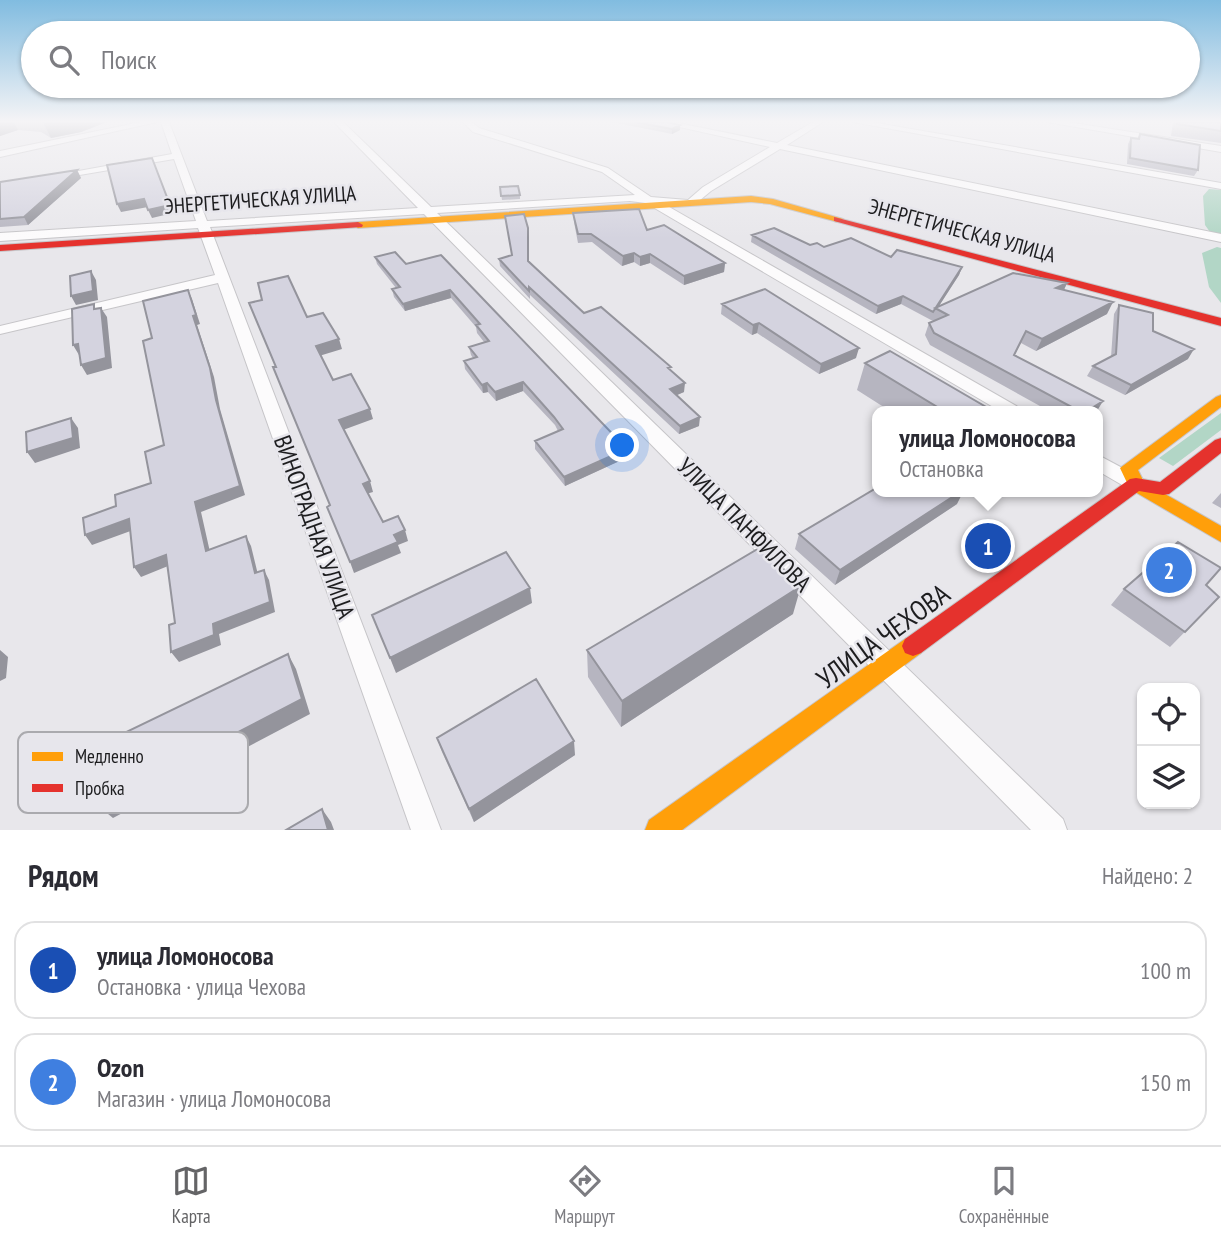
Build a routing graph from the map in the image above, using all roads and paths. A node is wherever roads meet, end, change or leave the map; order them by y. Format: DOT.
graph roads {
  1 [pos="149,161"];
  2 [pos="179,161"];
  3 [pos="377,161"];
  4 [pos="575,161"];
  5 [pos="754,161"];
  6 [pos="849,161"];
  7 [pos="1077,161"];
  8 [pos="41,179"];
  9 [pos="1221,186"];
  10 [pos="653,202"];
  11 [pos="690,203"];
  12 [pos="431,215"];
  13 [pos="203,230"];
  14 [pos="0,237"];
  15 [pos="1221,238"];
  16 [pos="0,248"];
  17 [pos="221,278"];
  18 [pos="1221,322"];
  19 [pos="0,330"];
  20 [pos="1221,400"];
  21 [pos="1003,406"];
  22 [pos="1221,444"];
  23 [pos="1103,464"];
  24 [pos="1136,484"];
  25 [pos="1221,535"];
  26 [pos="887,666"];
  27 [pos="426,830"];
  28 [pos="659,830"];
  29 [pos="1052,830"];
  1 -- 8 [label="street"];
  2 -- 13 [label="street, ВИНОГРАДНАЯ УЛИЦА"];
  3 -- 12 [label="street, УЛИЦА ПАНФИЛОВА"];
  4 -- 10 [label="street"];
  5 -- 11 [label="street"];
  6 -- 15 [label="street"];
  7 -- 9 [label="street"];
  10 -- 11 [label="street, ЭНЕРГЕТИЧЕСКАЯ УЛИЦА"];
  10 -- 12 [label="street, ЭНЕРГЕТИЧЕСКАЯ УЛИЦА"];
  10 -- 21 [label="street"];
  11 -- 18 [label="street, ЭНЕРГЕТИЧЕСКАЯ УЛИЦА"];
  12 -- 13 [label="street, ЭНЕРГЕТИЧЕСКАЯ УЛИЦА"];
  12 -- 26 [label="street, УЛИЦА ПАНФИЛОВА"];
  13 -- 14 [label="street, ЭНЕРГЕТИЧЕСКАЯ УЛИЦА"];
  13 -- 16 [label="street, ЭНЕРГЕТИЧЕСКАЯ УЛИЦА"];
  13 -- 17 [label="street, ВИНОГРАДНАЯ УЛИЦА"];
  17 -- 19 [label="street"];
  17 -- 27 [label="street, ВИНОГРАДНАЯ УЛИЦА"];
  20 -- 24 [label="street"];
  22 -- 24 [label="street"];
  23 -- 24 [label="street"];
  24 -- 25 [label="street"];
  24 -- 26 [label="street, УЛИЦА ЧЕХОВА"];
  26 -- 28 [label="street, УЛИЦА ЧЕХОВА"];
  26 -- 29 [label="street, УЛИЦА ПАНФИЛОВА"];
}
